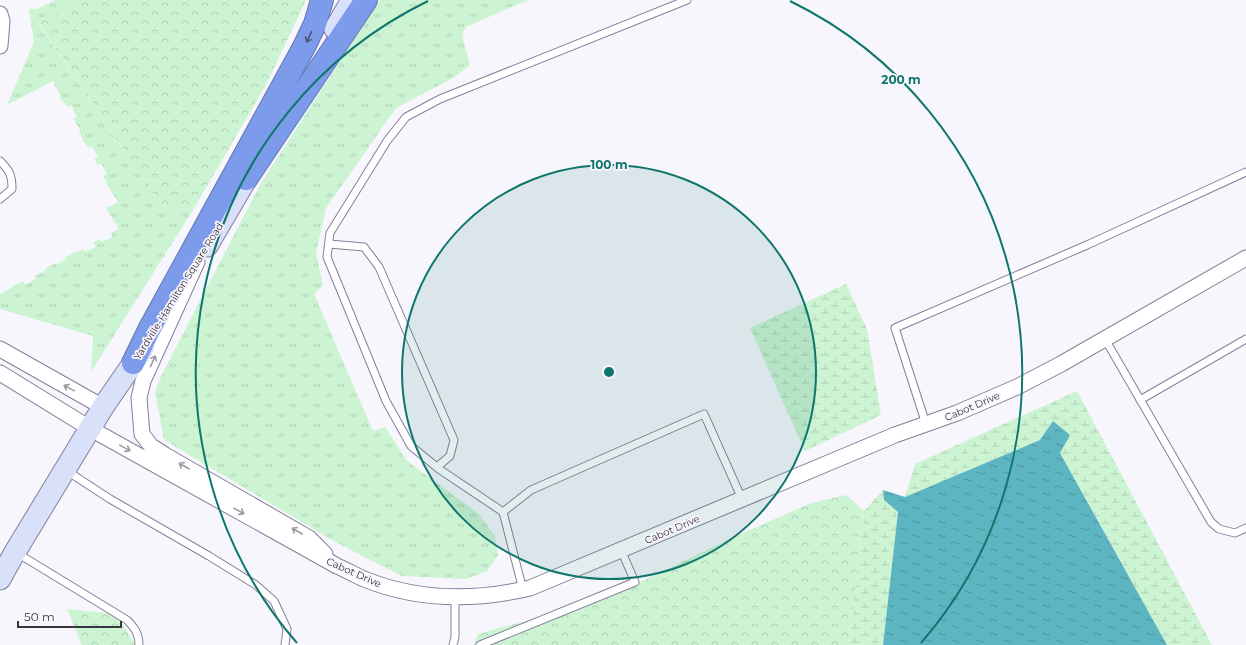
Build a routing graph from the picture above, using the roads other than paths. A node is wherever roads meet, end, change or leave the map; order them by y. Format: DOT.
graph roads {
  1 [pos="322,0"];
  2 [pos="352,0"];
  3 [pos="366,0"];
  4 [pos="687,0"];
  5 [pos="0,14"];
  6 [pos="0,46"];
  7 [pos="0,161"];
  8 [pos="1246,172"];
  9 [pos="244,182"];
  10 [pos="0,199"];
  11 [pos="329,244"];
  12 [pos="1246,258"];
  13 [pos="197,262"];
  14 [pos="1105,339"];
  15 [pos="1246,339"];
  16 [pos="0,349"];
  17 [pos="133,363"];
  18 [pos="0,373"];
  19 [pos="1140,400"];
  20 [pos="104,407"];
  21 [pos="926,424"];
  22 [pos="91,429"];
  23 [pos="437,467"];
  24 [pos="65,470"];
  25 [pos="742,499"];
  26 [pos="503,512"];
  27 [pos="1246,528"];
  28 [pos="621,550"];
  29 [pos="15,552"];
  30 [pos="337,566"];
  31 [pos="0,579"];
  32 [pos="523,590"];
  33 [pos="455,598"];
  34 [pos="139,645"];
  35 [pos="285,645"];
  36 [pos="453,645"];
  37 [pos="480,645"];
  1 -- 17 [label="highway, one-way"];
  2 -- 9 [label="street, Yardville-Hamilton Square Road"];
  3 -- 9 [label="highway"];
  4 -- 11 [label="lane"];
  5 -- 6 [label="street"];
  7 -- 10 [label="lane"];
  8 -- 21 [label="lane"];
  9 -- 13 [label="street, Yardville-Hamilton Square Road"];
  11 -- 23 [label="lane"];
  11 -- 23 [label="lane"];
  12 -- 14 [label="street, Cabot Drive"];
  13 -- 17 [label="street, Yardville-Hamilton Square Road"];
  30 -- 13 [label="street, one-way"];
  14 -- 19 [label="lane"];
  14 -- 21 [label="street, Cabot Drive"];
  15 -- 19 [label="lane"];
  20 -- 16 [label="street, one-way"];
  17 -- 20 [label="street, Yardville-Hamilton Square Road"];
  18 -- 22 [label="street, Cabot Drive"];
  19 -- 27 [label="lane"];
  20 -- 22 [label="street, Yardville-Hamilton Square Road"];
  21 -- 25 [label="street, Cabot Drive"];
  22 -- 24 [label="street, Yardville-Hamilton Square Road"];
  22 -- 30 [label="street, Cabot Drive, one-way"];
  23 -- 26 [label="lane"];
  24 -- 29 [label="street, Yardville-Hamilton Square Road"];
  24 -- 35 [label="lane"];
  25 -- 26 [label="lane"];
  25 -- 28 [label="street, Cabot Drive"];
  26 -- 32 [label="lane"];
  28 -- 32 [label="street, Cabot Drive"];
  28 -- 37 [label="lane"];
  29 -- 31 [label="street, Yardville-Hamilton Square Road"];
  29 -- 34 [label="lane"];
  30 -- 33 [label="street, Cabot Drive"];
  32 -- 33 [label="street, Cabot Drive"];
  33 -- 36 [label="lane"];
}
